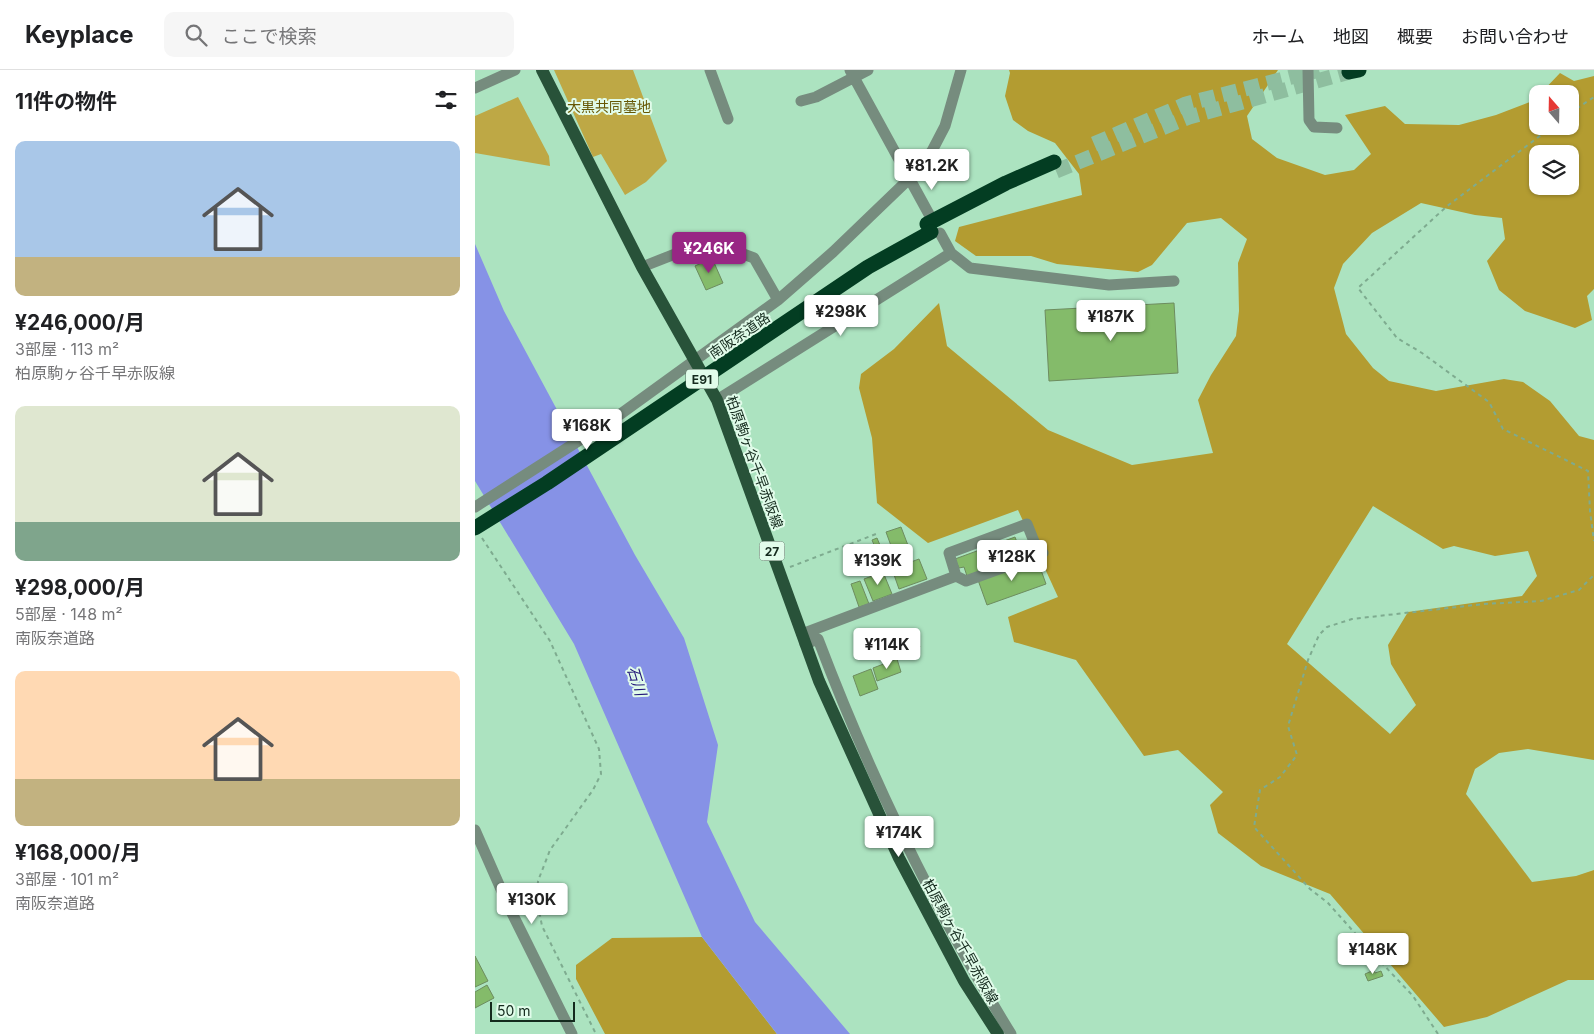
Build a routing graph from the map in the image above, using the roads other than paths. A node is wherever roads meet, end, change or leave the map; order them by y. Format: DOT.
graph roads {
  1 [pos="515,70"];
  2 [pos="542,70"];
  3 [pos="710,70"];
  4 [pos="867,70"];
  5 [pos="961,70"];
  6 [pos="1308,70"];
  7 [pos="852,74"];
  8 [pos="475,88"];
  9 [pos="801,101"];
  10 [pos="728,119"];
  11 [pos="1337,128"];
  12 [pos="1055,167"];
  13 [pos="910,178"];
  14 [pos="932,226"];
  15 [pos="951,253"];
  16 [pos="642,267"];
  17 [pos="1174,282"];
  18 [pos="778,300"];
  19 [pos="695,360"];
  20 [pos="717,400"];
  21 [pos="475,507"];
  22 [pos="475,519"];
  23 [pos="475,528"];
  24 [pos="957,576"];
  25 [pos="803,639"];
  26 [pos="475,830"];
  27 [pos="567,1032"];
  28 [pos="998,1034"];
  29 [pos="1011,1034"];
  1 -- 8 [label="street"];
  2 -- 16 [label="main road, 柏原駒ヶ谷千早赤阪線 / 27"];
  3 -- 10 [label="street"];
  4 -- 7 [label="street"];
  5 -- 13 [label="street"];
  6 -- 11 [label="street"];
  7 -- 9 [label="street"];
  7 -- 13 [label="street"];
  12 -- 14 [label="highway, 南阪奈道路 / E91"];
  13 -- 14 [label="street"];
  13 -- 18 [label="street"];
  14 -- 15 [label="street"];
  14 -- 22 [label="highway, 南阪奈道路 / E91"];
  14 -- 23 [label="highway, 南阪奈道路 / E91, bridge"];
  15 -- 17 [label="street"];
  15 -- 20 [label="street"];
  16 -- 18 [label="street"];
  16 -- 19 [label="main road, 柏原駒ヶ谷千早赤阪線 / 27"];
  18 -- 19 [label="street"];
  19 -- 20 [label="main road, 柏原駒ヶ谷千早赤阪線 / 27"];
  19 -- 21 [label="street"];
  20 -- 25 [label="main road, 柏原駒ヶ谷千早赤阪線 / 27"];
  24 -- 24 [label="street"];
  24 -- 25 [label="street"];
  25 -- 28 [label="main road, 柏原駒ヶ谷千早赤阪線 / 27"];
  25 -- 29 [label="street"];
  26 -- 27 [label="street"];
}
